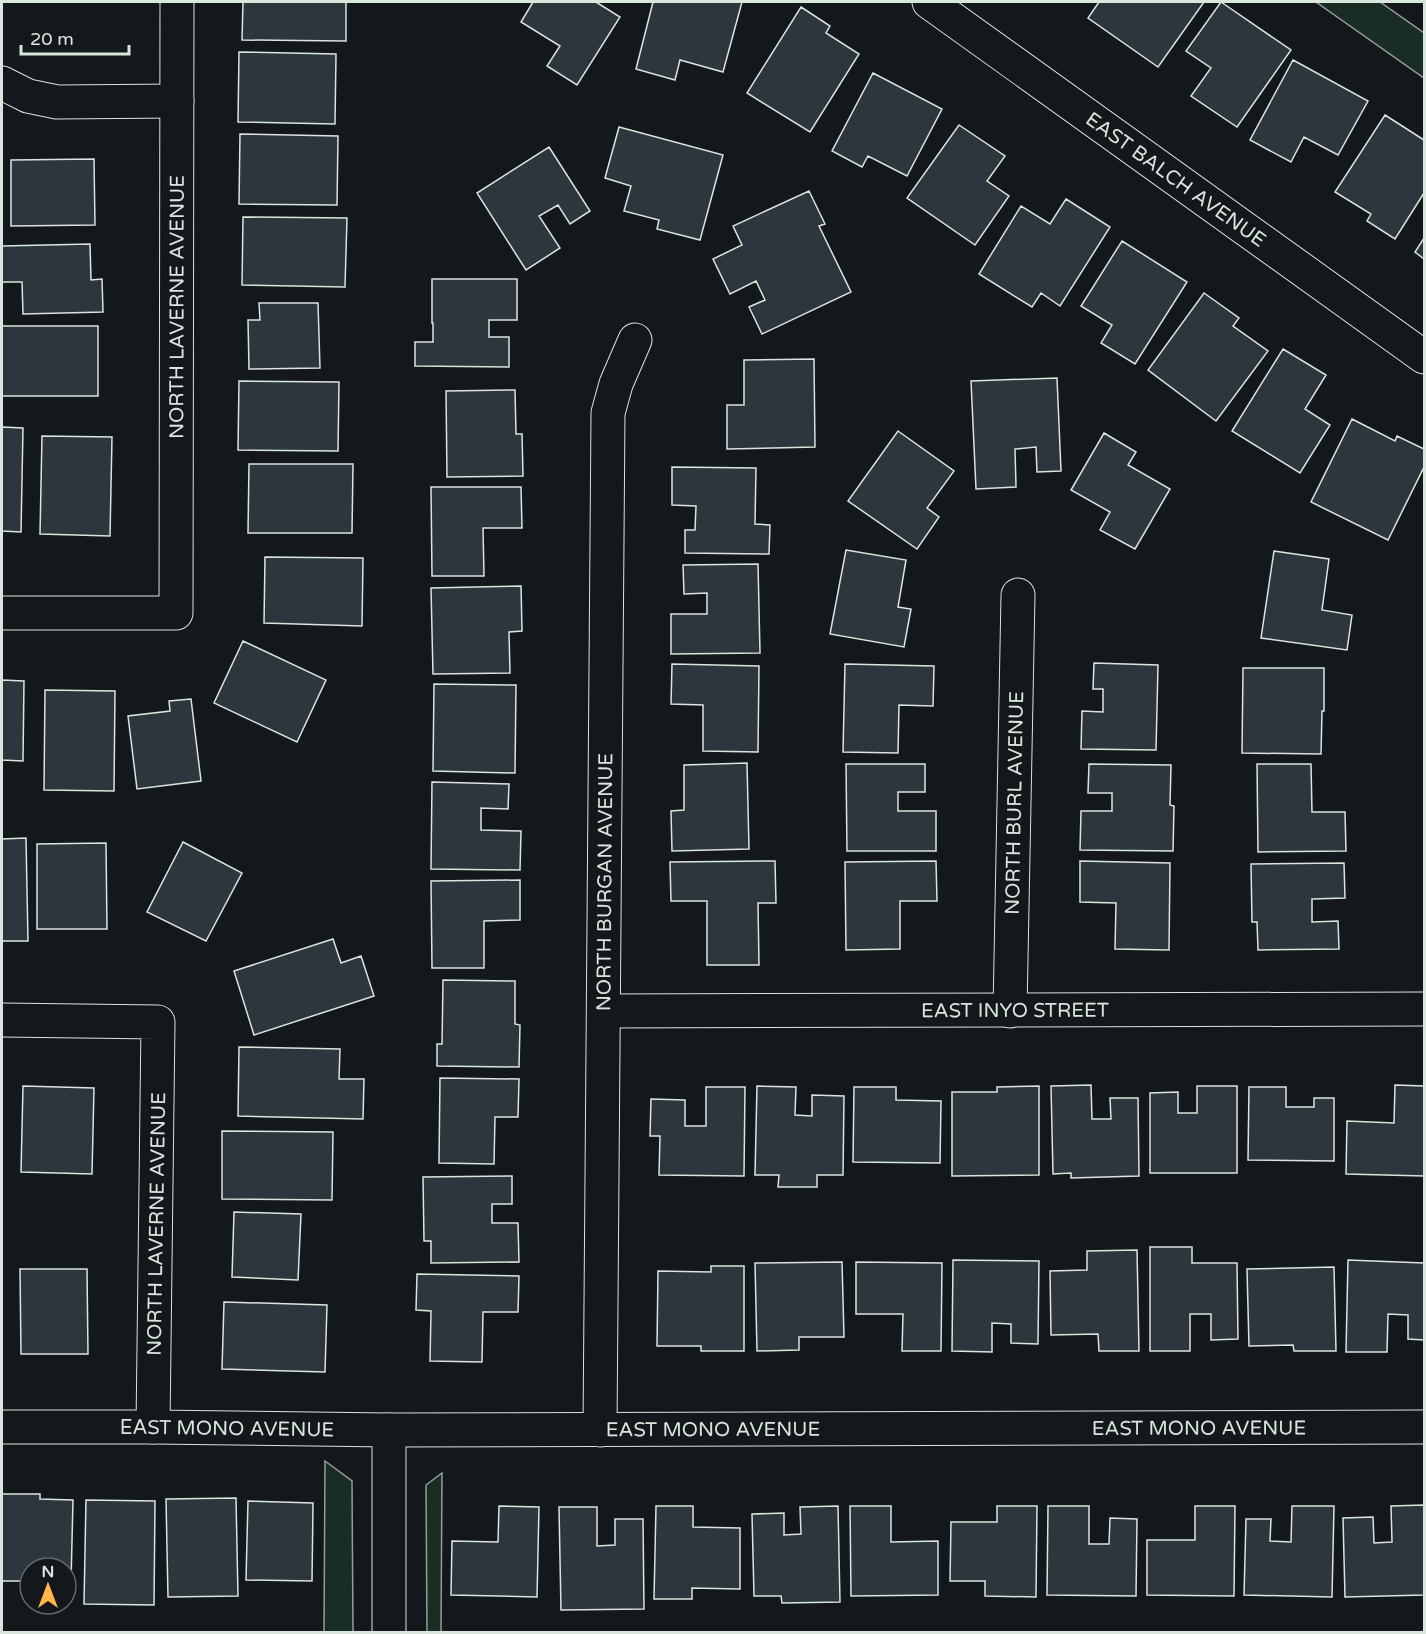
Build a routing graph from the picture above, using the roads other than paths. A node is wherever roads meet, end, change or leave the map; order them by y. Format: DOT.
graph roads {
  1 [pos="177,2"];
  2 [pos="929,2"];
  3 [pos="2,83"];
  4 [pos="177,101"];
  5 [pos="635,340"];
  6 [pos="1425,357"];
  7 [pos="1018,595"];
  8 [pos="2,613"];
  9 [pos="1425,1009"];
  10 [pos="604,1011"];
  11 [pos="1010,1011"];
  12 [pos="2,1020"];
  13 [pos="2,1427"];
  14 [pos="153,1427"];
  15 [pos="1425,1427"];
  16 [pos="389,1430"];
  17 [pos="600,1430"];
  18 [pos="389,1632"];
  1 -- 4 [label="street, NORTH LAVERNE AVENUE"];
  2 -- 6 [label="street, EAST BALCH AVENUE"];
  3 -- 4 [label="street"];
  4 -- 8 [label="street, NORTH LAVERNE AVENUE"];
  5 -- 10 [label="street, NORTH BURGAN AVENUE"];
  7 -- 11 [label="street, NORTH BURL AVENUE"];
  9 -- 11 [label="street, EAST INYO STREET"];
  10 -- 11 [label="street, EAST INYO STREET"];
  10 -- 17 [label="street, NORTH BURGAN AVENUE"];
  12 -- 14 [label="street, NORTH LAVERNE AVENUE"];
  13 -- 14 [label="street, EAST MONO AVENUE"];
  14 -- 16 [label="street, EAST MONO AVENUE"];
  15 -- 17 [label="street, EAST MONO AVENUE"];
  16 -- 17 [label="street, EAST MONO AVENUE"];
  16 -- 18 [label="street"];
}
